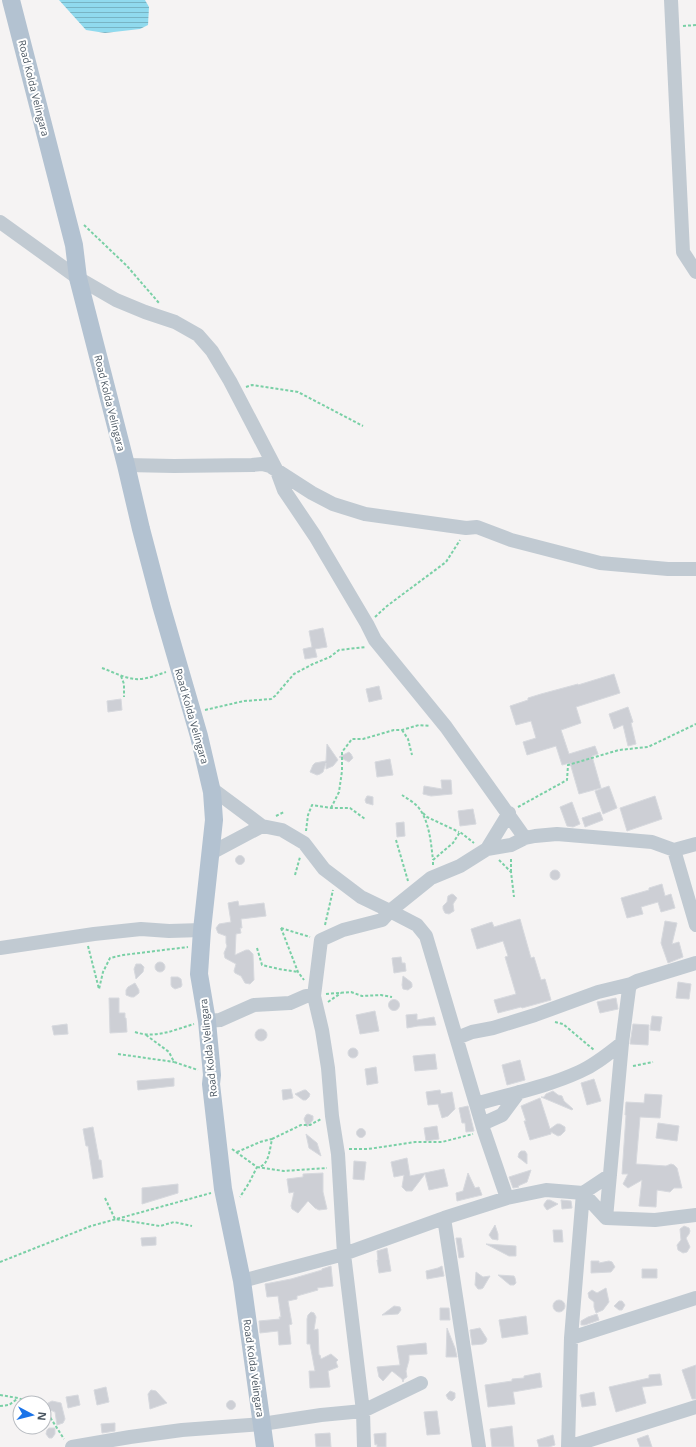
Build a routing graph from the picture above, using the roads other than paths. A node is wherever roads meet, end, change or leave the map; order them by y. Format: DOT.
graph roads {
  1 [pos="11,0"];
  2 [pos="671,0"];
  3 [pos="0,222"];
  4 [pos="696,272"];
  5 [pos="78,278"];
  6 [pos="126,465"];
  7 [pos="277,471"];
  8 [pos="696,569"];
  9 [pos="211,788"];
  10 [pos="508,813"];
  11 [pos="262,826"];
  12 [pos="526,838"];
  13 [pos="696,844"];
  14 [pos="487,849"];
  15 [pos="674,850"];
  16 [pos="211,853"];
  17 [pos="390,911"];
  18 [pos="696,925"];
  19 [pos="202,937"];
  20 [pos="0,948"];
  21 [pos="696,963"];
  22 [pos="631,984"];
  23 [pos="314,996"];
  24 [pos="207,1021"];
  25 [pos="457,1038"];
  26 [pos="622,1043"];
  27 [pos="519,1092"];
  28 [pos="476,1104"];
  29 [pos="483,1127"];
  30 [pos="610,1174"];
  31 [pos="583,1193"];
  32 [pos="507,1198"];
  33 [pos="695,1216"];
  34 [pos="444,1218"];
  35 [pos="606,1218"];
  36 [pos="344,1254"];
  37 [pos="242,1281"];
  38 [pos="696,1298"];
  39 [pos="571,1338"];
  40 [pos="421,1383"];
  41 [pos="696,1407"];
  42 [pos="362,1412"];
  43 [pos="262,1424"];
  44 [pos="70,1445"];
  45 [pos="99,1445"];
  46 [pos="265,1447"];
  47 [pos="364,1447"];
  48 [pos="479,1447"];
  49 [pos="568,1447"];
  1 -- 5 [label="main road, Road Kolda Velingara"];
  2 -- 4 [label="street"];
  3 -- 5 [label="street"];
  5 -- 6 [label="main road, Road Kolda Velingara"];
  5 -- 7 [label="street"];
  6 -- 7 [label="street"];
  6 -- 9 [label="main road, Road Kolda Velingara"];
  7 -- 8 [label="street"];
  7 -- 10 [label="street"];
  9 -- 11 [label="street"];
  9 -- 16 [label="main road, Road Kolda Velingara"];
  10 -- 12 [label="street"];
  10 -- 14 [label="street"];
  11 -- 16 [label="street"];
  11 -- 17 [label="street"];
  12 -- 14 [label="street"];
  12 -- 15 [label="street"];
  13 -- 15 [label="street"];
  14 -- 17 [label="street"];
  15 -- 18 [label="street"];
  16 -- 19 [label="main road, Road Kolda Velingara"];
  17 -- 23 [label="street"];
  17 -- 25 [label="street"];
  19 -- 20 [label="street"];
  19 -- 24 [label="main road, Road Kolda Velingara"];
  21 -- 22 [label="street"];
  22 -- 25 [label="street"];
  22 -- 26 [label="street"];
  23 -- 24 [label="street"];
  23 -- 36 [label="street"];
  24 -- 37 [label="main road, Road Kolda Velingara"];
  25 -- 28 [label="street"];
  26 -- 27 [label="street"];
  26 -- 30 [label="street"];
  27 -- 28 [label="street"];
  27 -- 29 [label="street"];
  28 -- 29 [label="street"];
  29 -- 32 [label="street"];
  30 -- 31 [label="street"];
  30 -- 35 [label="street"];
  31 -- 32 [label="street"];
  31 -- 35 [label="street"];
  31 -- 39 [label="street"];
  32 -- 34 [label="street"];
  33 -- 35 [label="street"];
  34 -- 36 [label="street"];
  34 -- 48 [label="street"];
  36 -- 37 [label="street"];
  36 -- 42 [label="street"];
  37 -- 43 [label="main road, Road Kolda Velingara"];
  38 -- 39 [label="street"];
  39 -- 49 [label="street"];
  40 -- 42 [label="street"];
  41 -- 49 [label="street"];
  42 -- 43 [label="street"];
  42 -- 47 [label="street"];
  43 -- 45 [label="street"];
  43 -- 46 [label="main road, Road Kolda Velingara"];
  44 -- 45 [label="street"];
}
